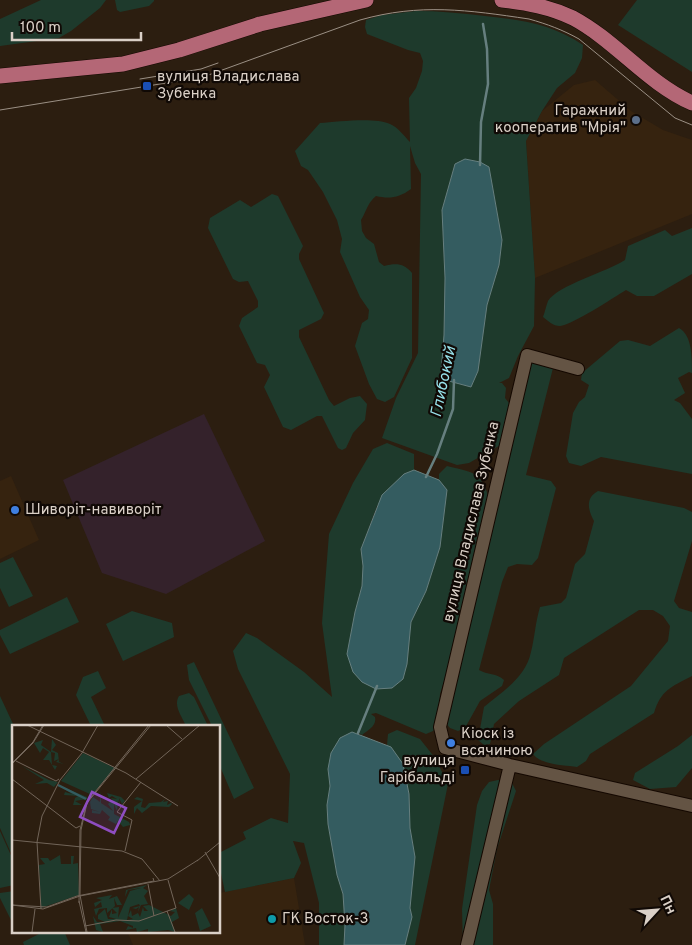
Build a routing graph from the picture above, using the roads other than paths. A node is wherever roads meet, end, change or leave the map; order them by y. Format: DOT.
graph roads {
  1 [pos="366,0"];
  2 [pos="502,0"];
  3 [pos="0,76"];
  4 [pos="692,103"];
  5 [pos="578,369"];
  6 [pos="510,765"];
  7 [pos="692,806"];
  8 [pos="467,945"];
  1 -- 3 [label="main road"];
  2 -- 4 [label="main road"];
  5 -- 6 [label="street, вулиця Владислава Зубенка"];
  6 -- 7 [label="street"];
  6 -- 8 [label="street"];
}
